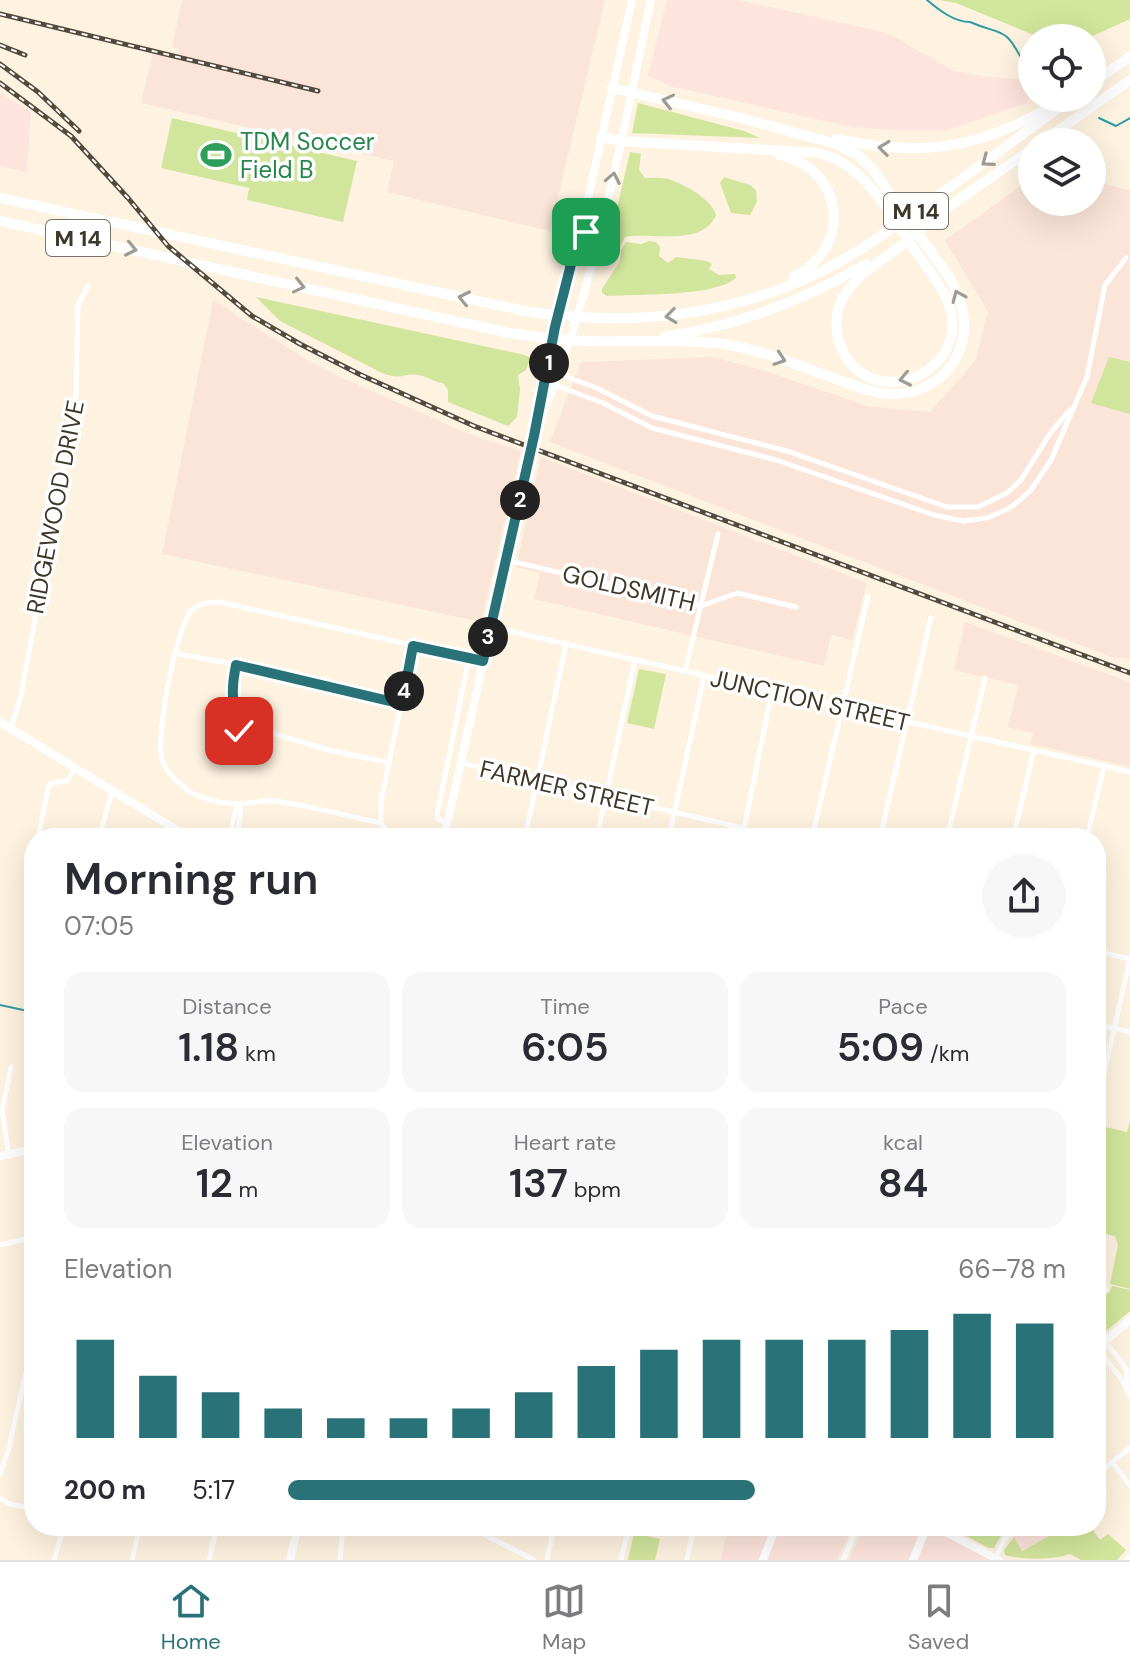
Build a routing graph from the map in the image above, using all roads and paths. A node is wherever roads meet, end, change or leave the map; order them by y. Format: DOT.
graph roads {
  1 [pos="632,0"];
  2 [pos="651,0"];
  3 [pos="1130,57"];
  4 [pos="618,63"];
  5 [pos="636,71"];
  6 [pos="1106,74"];
  7 [pos="1130,80"];
  8 [pos="612,88"];
  9 [pos="631,92"];
  10 [pos="1042,112"];
  11 [pos="1052,112"];
  12 [pos="775,127"];
  13 [pos="1062,128"];
  14 [pos="601,137"];
  15 [pos="620,141"];
  16 [pos="729,148"];
  17 [pos="1018,159"];
  18 [pos="0,198"];
  19 [pos="588,199"];
  20 [pos="608,203"];
  21 [pos="930,220"];
  22 [pos="0,221"];
  23 [pos="579,233"];
  24 [pos="1126,258"];
  25 [pos="88,286"];
  26 [pos="586,288"];
  27 [pos="564,290"];
  28 [pos="747,300"];
  29 [pos="583,301"];
  30 [pos="620,341"];
  31 [pos="562,362"];
  32 [pos="546,377"];
  33 [pos="554,385"];
  34 [pos="620,399"];
  35 [pos="1074,405"];
  36 [pos="615,409"];
  37 [pos="697,428"];
  38 [pos="534,436"];
  39 [pos="694,439"];
  40 [pos="779,449"];
  41 [pos="1040,453"];
  42 [pos="776,460"];
  43 [pos="1051,460"];
  44 [pos="856,475"];
  45 [pos="852,486"];
  46 [pos="953,507"];
  47 [pos="951,519"];
  48 [pos="718,534"];
  49 [pos="506,560"];
  50 [pos="868,596"];
  51 [pos="701,606"];
  52 [pos="796,607"];
  53 [pos="931,617"];
  54 [pos="490,626"];
  55 [pos="566,644"];
  56 [pos="413,646"];
  57 [pos="175,653"];
  58 [pos="469,658"];
  59 [pos="635,660"];
  60 [pos="483,661"];
  61 [pos="236,665"];
  62 [pos="685,671"];
  63 [pos="704,676"];
  64 [pos="985,678"];
  65 [pos="772,692"];
  66 [pos="402,704"];
  67 [pos="841,708"];
  68 [pos="235,711"];
  69 [pos="0,722"];
  70 [pos="905,723"];
  71 [pos="251,727"];
  72 [pos="11,729"];
  73 [pos="972,736"];
  74 [pos="1034,750"];
  75 [pos="390,763"];
  76 [pos="460,763"];
  77 [pos="1104,766"];
  78 [pos="75,768"];
  79 [pos="1130,772"];
  80 [pos="537,780"];
  81 [pos="112,790"];
  82 [pos="606,797"];
  83 [pos="237,804"];
  84 [pos="675,813"];
  85 [pos="447,822"];
  86 [pos="381,823"];
  87 [pos="169,825"];
  88 [pos="40,828"];
  89 [pos="101,828"];
  90 [pos="169,828"];
  91 [pos="174,828"];
  92 [pos="231,828"];
  93 [pos="238,828"];
  94 [pos="384,828"];
  95 [pos="446,828"];
  96 [pos="527,828"];
  97 [pos="599,828"];
  98 [pos="671,828"];
  99 [pos="739,828"];
  100 [pos="743,828"];
  101 [pos="814,828"];
  102 [pos="882,828"];
  103 [pos="949,828"];
  104 [pos="1015,828"];
  105 [pos="1089,828"];
  106 [pos="1106,953"];
  107 [pos="1130,959"];
  108 [pos="1106,1026"];
  109 [pos="1114,1028"];
  110 [pos="1130,1032"];
  111 [pos="1106,1064"];
  112 [pos="11,1067"];
  113 [pos="24,1151"];
  114 [pos="4,1155"];
  115 [pos="24,1239"];
  116 [pos="0,1244"];
  117 [pos="1130,1320"];
  118 [pos="1106,1339"];
  119 [pos="1106,1350"];
  120 [pos="1106,1359"];
  121 [pos="24,1381"];
  122 [pos="1129,1392"];
  123 [pos="1130,1448"];
  124 [pos="1112,1462"];
  125 [pos="1106,1467"];
  126 [pos="0,1474"];
  127 [pos="1130,1485"];
  128 [pos="0,1498"];
  129 [pos="24,1507"];
  130 [pos="61,1536"];
  131 [pos="138,1536"];
  132 [pos="215,1536"];
  133 [pos="296,1536"];
  134 [pos="342,1536"];
  135 [pos="487,1536"];
  136 [pos="552,1536"];
  137 [pos="627,1536"];
  138 [pos="692,1536"];
  139 [pos="772,1536"];
  140 [pos="854,1536"];
  141 [pos="923,1536"];
  142 [pos="953,1536"];
  143 [pos="1008,1536"];
  144 [pos="996,1559"];
  145 [pos="54,1560"];
  146 [pos="132,1560"];
  147 [pos="209,1560"];
  148 [pos="290,1560"];
  149 [pos="340,1560"];
  150 [pos="534,1560"];
  151 [pos="547,1560"];
  152 [pos="621,1560"];
  153 [pos="687,1560"];
  154 [pos="763,1560"];
  155 [pos="843,1560"];
  156 [pos="913,1560"];
  1 -- 4 [label="main road"];
  2 -- 5 [label="main road"];
  3 -- 6 [label="highway"];
  4 -- 5 [label="main road"];
  4 -- 8 [label="main road"];
  5 -- 9 [label="main road"];
  7 -- 13 [label="highway"];
  8 -- 9 [label="highway"];
  8 -- 14 [label="main road"];
  12 -- 9 [label="highway, one-way"];
  9 -- 15 [label="main road"];
  10 -- 12 [label="highway, one-way"];
  11 -- 28 [label="highway, M 14, one-way"];
  30 -- 12 [label="highway, one-way"];
  14 -- 15 [label="highway"];
  14 -- 19 [label="main road"];
  15 -- 16 [label="highway"];
  20 -- 15 [label="main road, one-way"];
  16 -- 21 [label="highway, one-way"];
  16 -- 28 [label="highway"];
  17 -- 21 [label="highway, M 14"];
  28 -- 18 [label="highway, M 14, one-way"];
  19 -- 20 [label="main road"];
  19 -- 23 [label="main road"];
  20 -- 26 [label="main road"];
  21 -- 30 [label="highway, M 14"];
  22 -- 30 [label="highway, M 14, one-way"];
  23 -- 26 [label="main road"];
  23 -- 27 [label="main road"];
  24 -- 35 [label="street"];
  25 -- 72 [label="street, RIDGEWOOD DRIVE"];
  26 -- 29 [label="main road"];
  27 -- 29 [label="main road"];
  27 -- 32 [label="main road"];
  29 -- 31 [label="main road"];
  31 -- 33 [label="main road"];
  31 -- 34 [label="street"];
  32 -- 33 [label="street"];
  32 -- 38 [label="main road"];
  33 -- 36 [label="street"];
  33 -- 38 [label="main road"];
  34 -- 36 [label="street"];
  34 -- 37 [label="street"];
  35 -- 41 [label="street"];
  35 -- 43 [label="street"];
  36 -- 39 [label="street"];
  37 -- 39 [label="street"];
  37 -- 40 [label="street"];
  38 -- 49 [label="main road"];
  39 -- 42 [label="street"];
  40 -- 42 [label="street"];
  40 -- 44 [label="street"];
  41 -- 43 [label="street"];
  41 -- 46 [label="street"];
  42 -- 45 [label="street"];
  43 -- 47 [label="street"];
  44 -- 45 [label="street"];
  44 -- 46 [label="street"];
  45 -- 47 [label="street"];
  46 -- 47 [label="street"];
  48 -- 51 [label="street"];
  49 -- 51 [label="street, GOLDSMITH"];
  49 -- 54 [label="main road"];
  50 -- 67 [label="street"];
  51 -- 52 [label="street, GOLDSMITH"];
  51 -- 62 [label="street"];
  53 -- 70 [label="street"];
  54 -- 55 [label="street, JUNCTION STREET"];
  54 -- 60 [label="main road"];
  55 -- 59 [label="street, JUNCTION STREET"];
  55 -- 80 [label="street"];
  56 -- 57 [label="street"];
  56 -- 58 [label="street"];
  56 -- 66 [label="street"];
  57 -- 61 [label="street"];
  57 -- 83 [label="street"];
  58 -- 60 [label="street"];
  58 -- 85 [label="street"];
  59 -- 62 [label="street, JUNCTION STREET"];
  59 -- 82 [label="street"];
  60 -- 76 [label="main road"];
  61 -- 66 [label="street"];
  61 -- 68 [label="street"];
  62 -- 63 [label="street, JUNCTION STREET"];
  63 -- 65 [label="street, JUNCTION STREET"];
  63 -- 84 [label="street"];
  64 -- 73 [label="street"];
  65 -- 67 [label="street, JUNCTION STREET"];
  65 -- 100 [label="street"];
  66 -- 75 [label="street"];
  67 -- 70 [label="street, JUNCTION STREET"];
  67 -- 101 [label="street"];
  68 -- 71 [label="street"];
  68 -- 71 [label="street"];
  69 -- 72 [label="main road"];
  70 -- 73 [label="street, JUNCTION STREET"];
  70 -- 102 [label="street"];
  71 -- 75 [label="street"];
  72 -- 78 [label="main road"];
  73 -- 74 [label="street, JUNCTION STREET"];
  73 -- 103 [label="street"];
  74 -- 77 [label="street, JUNCTION STREET"];
  74 -- 104 [label="street"];
  75 -- 86 [label="street"];
  76 -- 80 [label="street, FARMER STREET"];
  76 -- 85 [label="main road"];
  77 -- 79 [label="street, JUNCTION STREET"];
  77 -- 105 [label="street"];
  78 -- 81 [label="main road"];
  78 -- 88 [label="street"];
  80 -- 82 [label="street, FARMER STREET"];
  80 -- 96 [label="street"];
  81 -- 87 [label="main road"];
  81 -- 89 [label="street"];
  82 -- 84 [label="street, FARMER STREET"];
  82 -- 97 [label="street"];
  83 -- 86 [label="street"];
  83 -- 92 [label="street"];
  83 -- 93 [label="street"];
  84 -- 98 [label="street"];
  84 -- 99 [label="street, FARMER STREET"];
  85 -- 95 [label="main road"];
  86 -- 94 [label="street"];
  87 -- 90 [label="street"];
  87 -- 91 [label="main road"];
  106 -- 107 [label="street"];
  107 -- 109 [label="street"];
  108 -- 109 [label="street"];
  109 -- 110 [label="street"];
  109 -- 111 [label="street"];
  112 -- 114 [label="street"];
  113 -- 114 [label="main road"];
  115 -- 116 [label="street"];
  117 -- 118 [label="main road"];
  119 -- 122 [label="street"];
  120 -- 122 [label="street"];
  121 -- 126 [label="street"];
  123 -- 124 [label="street"];
  124 -- 125 [label="street"];
  124 -- 127 [label="street"];
  128 -- 129 [label="street"];
  130 -- 145 [label="street"];
  131 -- 146 [label="street"];
  132 -- 147 [label="street"];
  133 -- 148 [label="main road"];
  134 -- 149 [label="street"];
  135 -- 150 [label="street"];
  136 -- 151 [label="street"];
  137 -- 152 [label="street"];
  138 -- 153 [label="street"];
  139 -- 154 [label="main road"];
  140 -- 155 [label="street"];
  141 -- 156 [label="main road"];
  142 -- 144 [label="main road"];
  143 -- 144 [label="street"];
}
